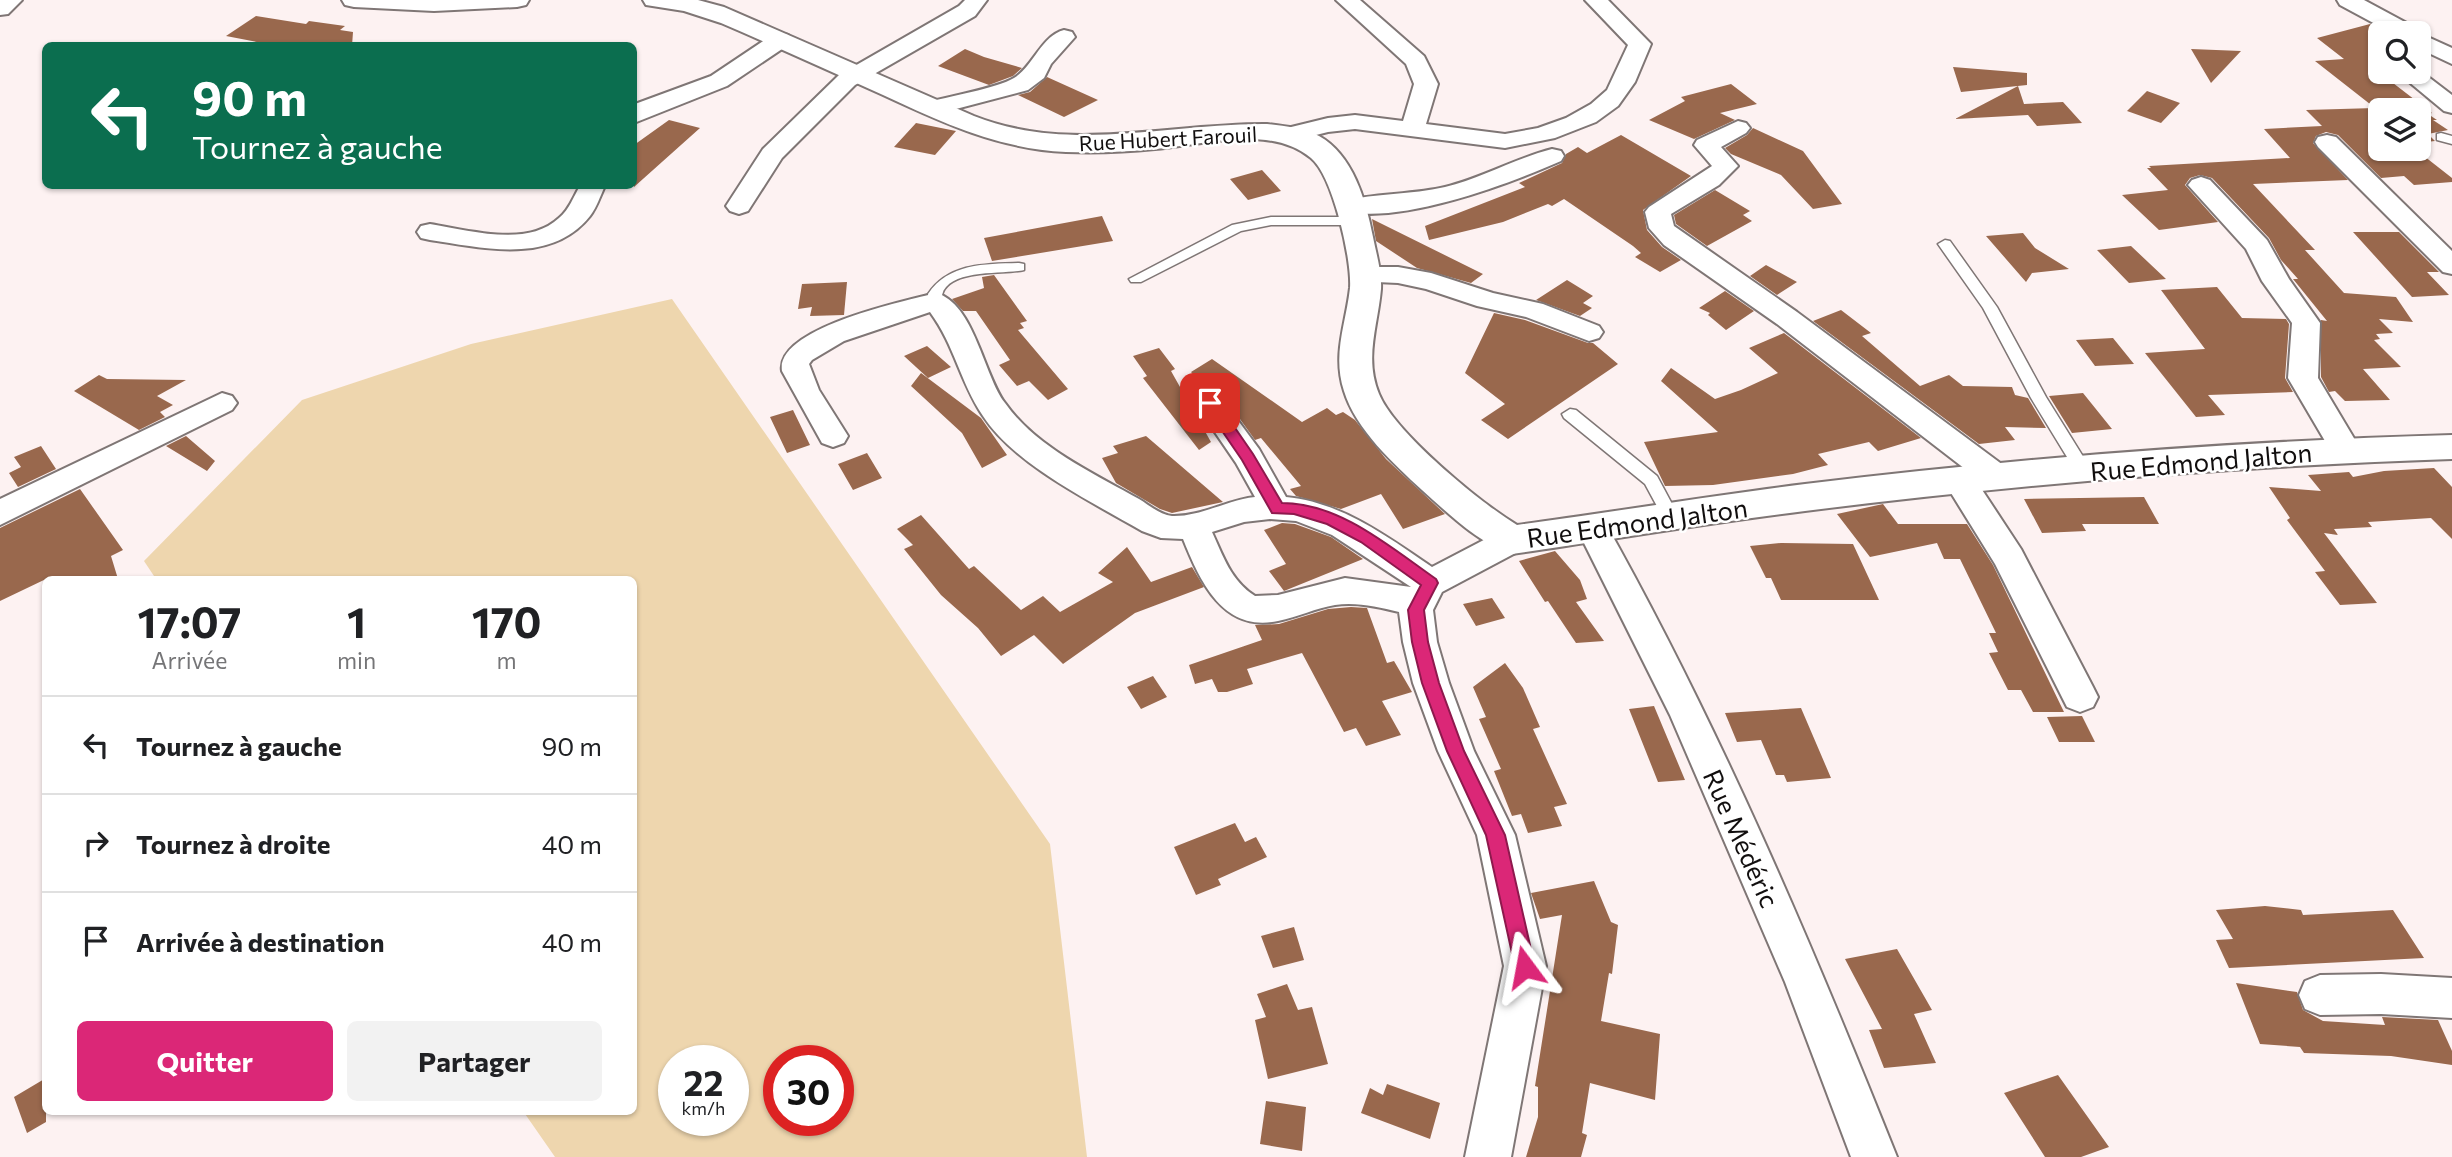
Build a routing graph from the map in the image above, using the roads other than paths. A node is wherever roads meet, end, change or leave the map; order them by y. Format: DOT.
graph roads {
  1 [pos="11,0"];
  2 [pos="354,0"];
  3 [pos="517,0"];
  4 [pos="655,0"];
  5 [pos="976,0"];
  6 [pos="1347,0"];
  7 [pos="1596,0"];
  8 [pos="2348,0"];
  9 [pos="438,2"];
  10 [pos="0,9"];
  11 [pos="2386,21"];
  12 [pos="1064,37"];
  13 [pos="780,40"];
  14 [pos="2431,46"];
  15 [pos="2452,57"];
  16 [pos="856,73"];
  17 [pos="2421,84"];
  18 [pos="2452,106"];
  19 [pos="933,108"];
  20 [pos="637,114"];
  21 [pos="1413,128"];
  22 [pos="1738,128"];
  23 [pos="1288,135"];
  24 [pos="2327,142"];
  25 [pos="1552,156"];
  26 [pos="2201,185"];
  27 [pos="591,189"];
  28 [pos="739,206"];
  29 [pos="1354,213"];
  30 [pos="429,232"];
  31 [pos="1945,244"];
  32 [pos="2452,266"];
  33 [pos="1019,267"];
  34 [pos="1364,275"];
  35 [pos="1136,279"];
  36 [pos="936,302"];
  37 [pos="1589,332"];
  38 [pos="222,403"];
  39 [pos="1210,403"];
  40 [pos="1570,414"];
  41 [pos="833,436"];
  42 [pos="2452,447"];
  43 [pos="2346,450"];
  44 [pos="2084,471"];
  45 [pos="1996,476"];
  46 [pos="1959,480"];
  47 [pos="1277,509"];
  48 [pos="0,513"];
  49 [pos="1671,516"];
  50 [pos="1193,525"];
  51 [pos="1592,527"];
  52 [pos="1512,540"];
  53 [pos="1424,594"];
  54 [pos="2080,697"];
  55 [pos="2320,995"];
  56 [pos="2452,998"];
  57 [pos="1488,1157"];
  58 [pos="1874,1157"];
  1 -- 10 [label="street"];
  2 -- 9 [label="street"];
  3 -- 9 [label="street"];
  4 -- 13 [label="street, Rue Hubert Farouil"];
  5 -- 16 [label="street"];
  6 -- 21 [label="street"];
  7 -- 21 [label="street"];
  8 -- 11 [label="street"];
  12 -- 19 [label="street"];
  13 -- 16 [label="street, Rue Hubert Farouil"];
  13 -- 20 [label="street"];
  14 -- 15 [label="street"];
  16 -- 19 [label="street, Rue Hubert Farouil"];
  16 -- 28 [label="street"];
  17 -- 18 [label="street"];
  19 -- 23 [label="street, Rue Hubert Farouil"];
  21 -- 23 [label="street"];
  22 -- 45 [label="street"];
  23 -- 29 [label="street, Rue Hubert Farouil"];
  24 -- 32 [label="street"];
  25 -- 29 [label="street"];
  26 -- 43 [label="street"];
  27 -- 30 [label="street"];
  29 -- 34 [label="street, Rue Hubert Farouil"];
  29 -- 35 [label="lane"];
  31 -- 44 [label="lane"];
  33 -- 36 [label="lane"];
  34 -- 37 [label="street"];
  34 -- 52 [label="street, Rue Hubert Farouil"];
  36 -- 41 [label="street"];
  36 -- 50 [label="street"];
  38 -- 48 [label="street"];
  39 -- 47 [label="street"];
  40 -- 49 [label="lane"];
  42 -- 43 [label="street, Rue Edmond Jalton"];
  43 -- 44 [label="street, Rue Edmond Jalton"];
  44 -- 45 [label="street, Rue Edmond Jalton"];
  45 -- 46 [label="street, Rue Edmond Jalton"];
  46 -- 49 [label="street, Rue Edmond Jalton"];
  46 -- 54 [label="street"];
  47 -- 50 [label="street"];
  47 -- 53 [label="street"];
  49 -- 51 [label="street, Rue Edmond Jalton"];
  50 -- 53 [label="street"];
  51 -- 52 [label="street, Rue Edmond Jalton"];
  51 -- 58 [label="street, Rue Médéric"];
  52 -- 53 [label="street, Rue Edmond Jalton"];
  53 -- 57 [label="street"];
  55 -- 56 [label="street"];
}
